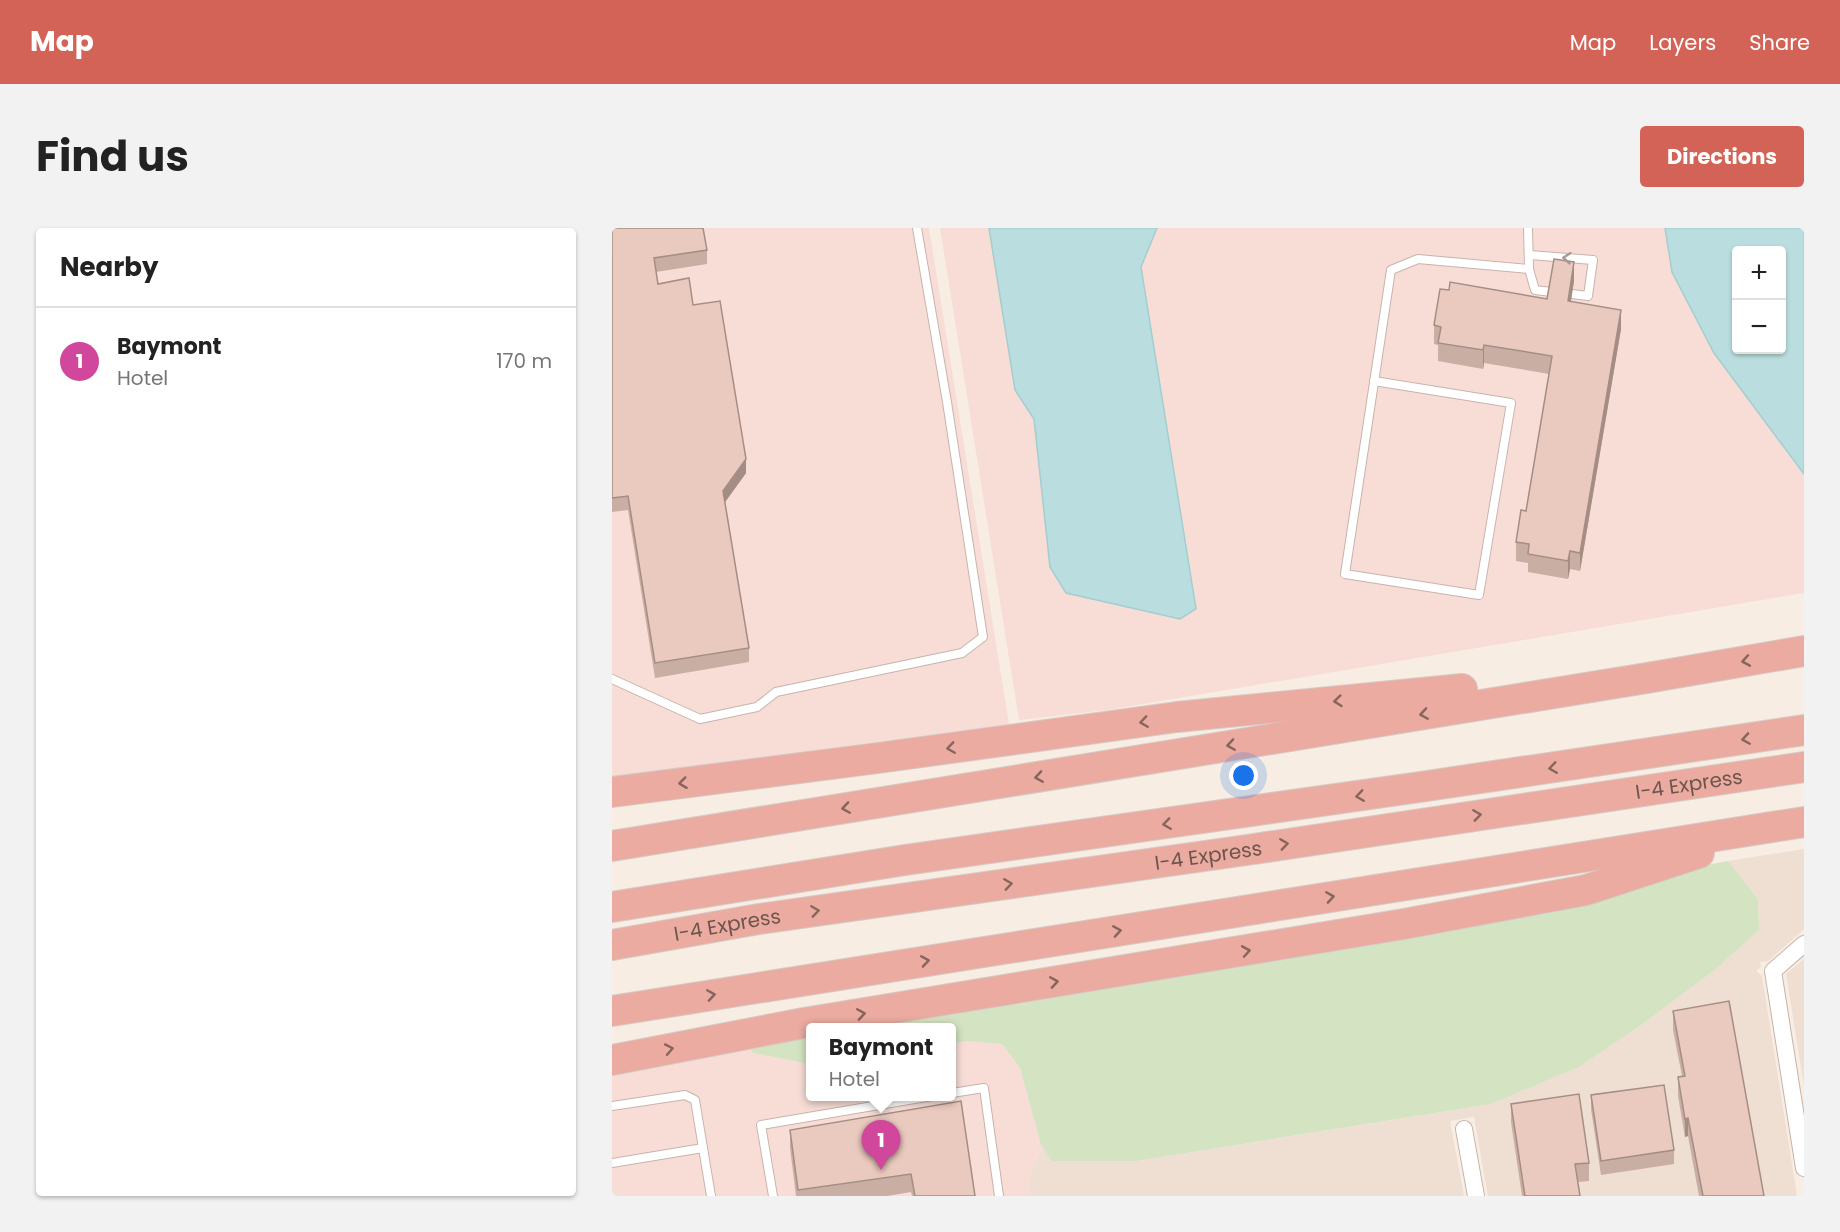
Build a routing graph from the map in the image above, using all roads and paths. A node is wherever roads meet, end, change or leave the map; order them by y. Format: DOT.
graph roads {
  1 [pos="917,228"];
  2 [pos="1528,228"];
  3 [pos="1530,255"];
  4 [pos="1529,269"];
  5 [pos="1552,292"];
  6 [pos="1572,294"];
  7 [pos="1374,381"];
  8 [pos="1804,651"];
  9 [pos="1647,678"];
  10 [pos="612,679"];
  11 [pos="1804,730"];
  12 [pos="1804,767"];
  13 [pos="612,792"];
  14 [pos="1794,823"];
  15 [pos="612,846"];
  16 [pos="612,907"];
  17 [pos="1804,944"];
  18 [pos="612,945"];
  19 [pos="612,1011"];
  20 [pos="612,1060"];
  21 [pos="956,1092"];
  22 [pos="903,1101"];
  23 [pos="612,1107"];
  24 [pos="1464,1129"];
  25 [pos="703,1148"];
  26 [pos="612,1163"];
  27 [pos="1804,1168"];
  28 [pos="711,1196"];
  29 [pos="773,1196"];
  30 [pos="999,1196"];
  31 [pos="1476,1196"];
  1 -- 10 [label="lane"];
  2 -- 3 [label="lane"];
  3 -- 4 [label="lane"];
  6 -- 3 [label="lane, one-way"];
  4 -- 5 [label="lane"];
  4 -- 7 [label="lane"];
  7 -- 7 [label="lane"];
  8 -- 9 [label="highway, one-way"];
  9 -- 13 [label="highway, one-way"];
  9 -- 15 [label="highway, one-way"];
  11 -- 16 [label="highway, I-4 Express, one-way"];
  18 -- 12 [label="highway, I-4 Express, one-way"];
  19 -- 14 [label="highway, one-way"];
  20 -- 14 [label="highway, one-way"];
  17 -- 27 [label="street"];
  21 -- 30 [label="lane"];
  22 -- 29 [label="lane"];
  23 -- 25 [label="lane"];
  24 -- 31 [label="street"];
  25 -- 26 [label="lane"];
  25 -- 28 [label="lane"];
}
